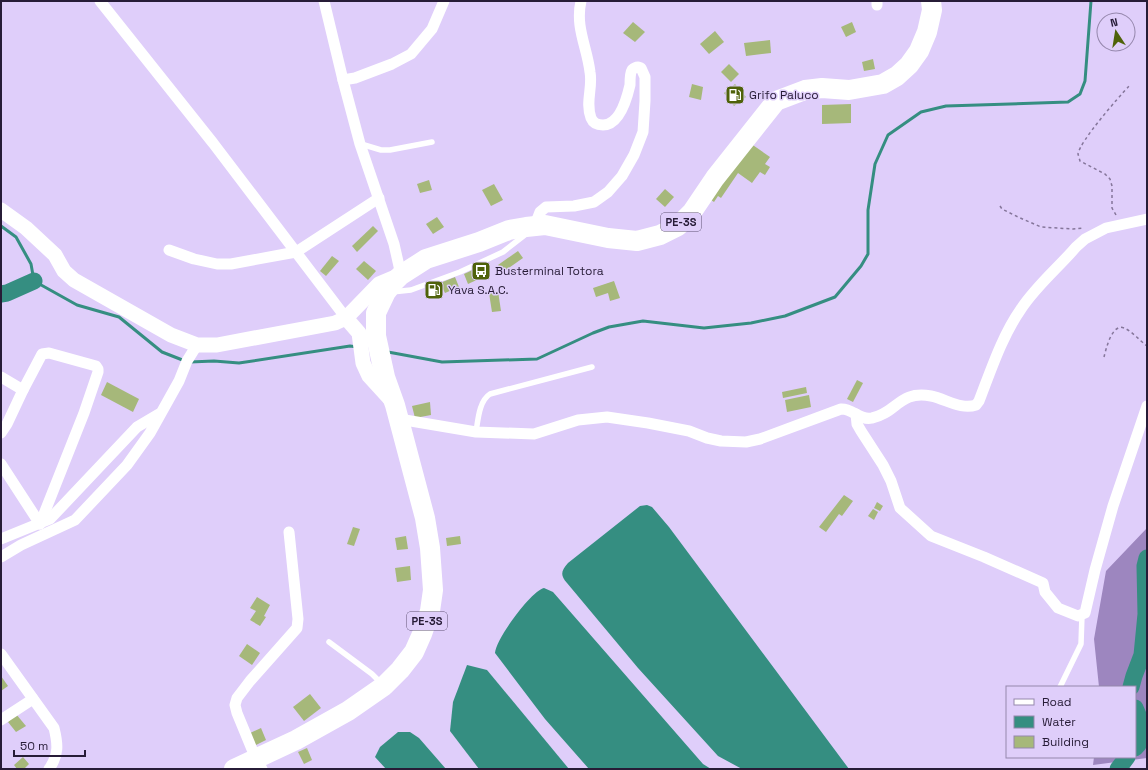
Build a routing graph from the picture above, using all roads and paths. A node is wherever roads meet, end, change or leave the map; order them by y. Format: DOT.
graph roads {
  1 [pos="100,1"];
  2 [pos="324,1"];
  3 [pos="444,1"];
  4 [pos="581,1"];
  5 [pos="931,1"];
  6 [pos="343,80"];
  7 [pos="1129,86"];
  8 [pos="432,142"];
  9 [pos="360,144"];
  10 [pos="379,198"];
  11 [pos="1000,206"];
  12 [pos="1,210"];
  13 [pos="1111,216"];
  14 [pos="1116,216"];
  15 [pos="1147,219"];
  16 [pos="1128,224"];
  17 [pos="535,225"];
  18 [pos="1084,228"];
  19 [pos="169,250"];
  20 [pos="296,252"];
  21 [pos="401,275"];
  22 [pos="386,292"];
  23 [pos="346,318"];
  24 [pos="367,335"];
  25 [pos="197,345"];
  26 [pos="1147,346"];
  27 [pos="1104,357"];
  28 [pos="592,367"];
  29 [pos="1,377"];
  30 [pos="23,390"];
  31 [pos="1147,406"];
  32 [pos="397,412"];
  33 [pos="161,413"];
  34 [pos="856,414"];
  35 [pos="476,432"];
  36 [pos="1,433"];
  37 [pos="1,464"];
  38 [pos="40,524"];
  39 [pos="289,532"];
  40 [pos="1,539"];
  41 [pos="1,557"];
  42 [pos="1082,616"];
  43 [pos="329,642"];
  44 [pos="1,654"];
  45 [pos="384,686"];
  46 [pos="1060,686"];
  47 [pos="33,699"];
  48 [pos="1,720"];
  49 [pos="259,764"];
  50 [pos="50,769"];
  51 [pos="234,769"];
  1 -- 20 [label="street"];
  2 -- 6 [label="street"];
  3 -- 6 [label="street"];
  4 -- 17 [label="street"];
  5 -- 17 [label="highway, PE-3S"];
  6 -- 9 [label="street"];
  7 -- 14 [label="path"];
  8 -- 9 [label="lane"];
  9 -- 10 [label="street"];
  10 -- 20 [label="street"];
  10 -- 21 [label="street"];
  11 -- 18 [label="path"];
  12 -- 25 [label="street"];
  13 -- 14 [label="path"];
  14 -- 16 [label="path"];
  15 -- 16 [label="street"];
  16 -- 34 [label="street"];
  17 -- 21 [label="highway, PE-3S"];
  17 -- 22 [label="lane"];
  19 -- 20 [label="street"];
  20 -- 23 [label="street"];
  21 -- 22 [label="highway, PE-3S"];
  21 -- 23 [label="street"];
  22 -- 24 [label="highway, PE-3S"];
  23 -- 24 [label="street"];
  23 -- 25 [label="street"];
  24 -- 32 [label="highway, PE-3S"];
  24 -- 32 [label="street"];
  25 -- 33 [label="street"];
  26 -- 27 [label="path"];
  28 -- 35 [label="lane"];
  29 -- 30 [label="street"];
  30 -- 36 [label="street"];
  30 -- 38 [label="street"];
  31 -- 42 [label="street"];
  32 -- 35 [label="street"];
  32 -- 45 [label="highway, PE-3S"];
  33 -- 38 [label="street"];
  33 -- 41 [label="street"];
  34 -- 35 [label="street"];
  34 -- 42 [label="street"];
  37 -- 38 [label="street"];
  38 -- 40 [label="street"];
  39 -- 49 [label="street"];
  42 -- 46 [label="lane"];
  43 -- 45 [label="lane"];
  44 -- 47 [label="street"];
  45 -- 49 [label="highway, PE-3S"];
  47 -- 48 [label="street"];
  47 -- 50 [label="street"];
  49 -- 51 [label="highway, PE-3S"];
}
